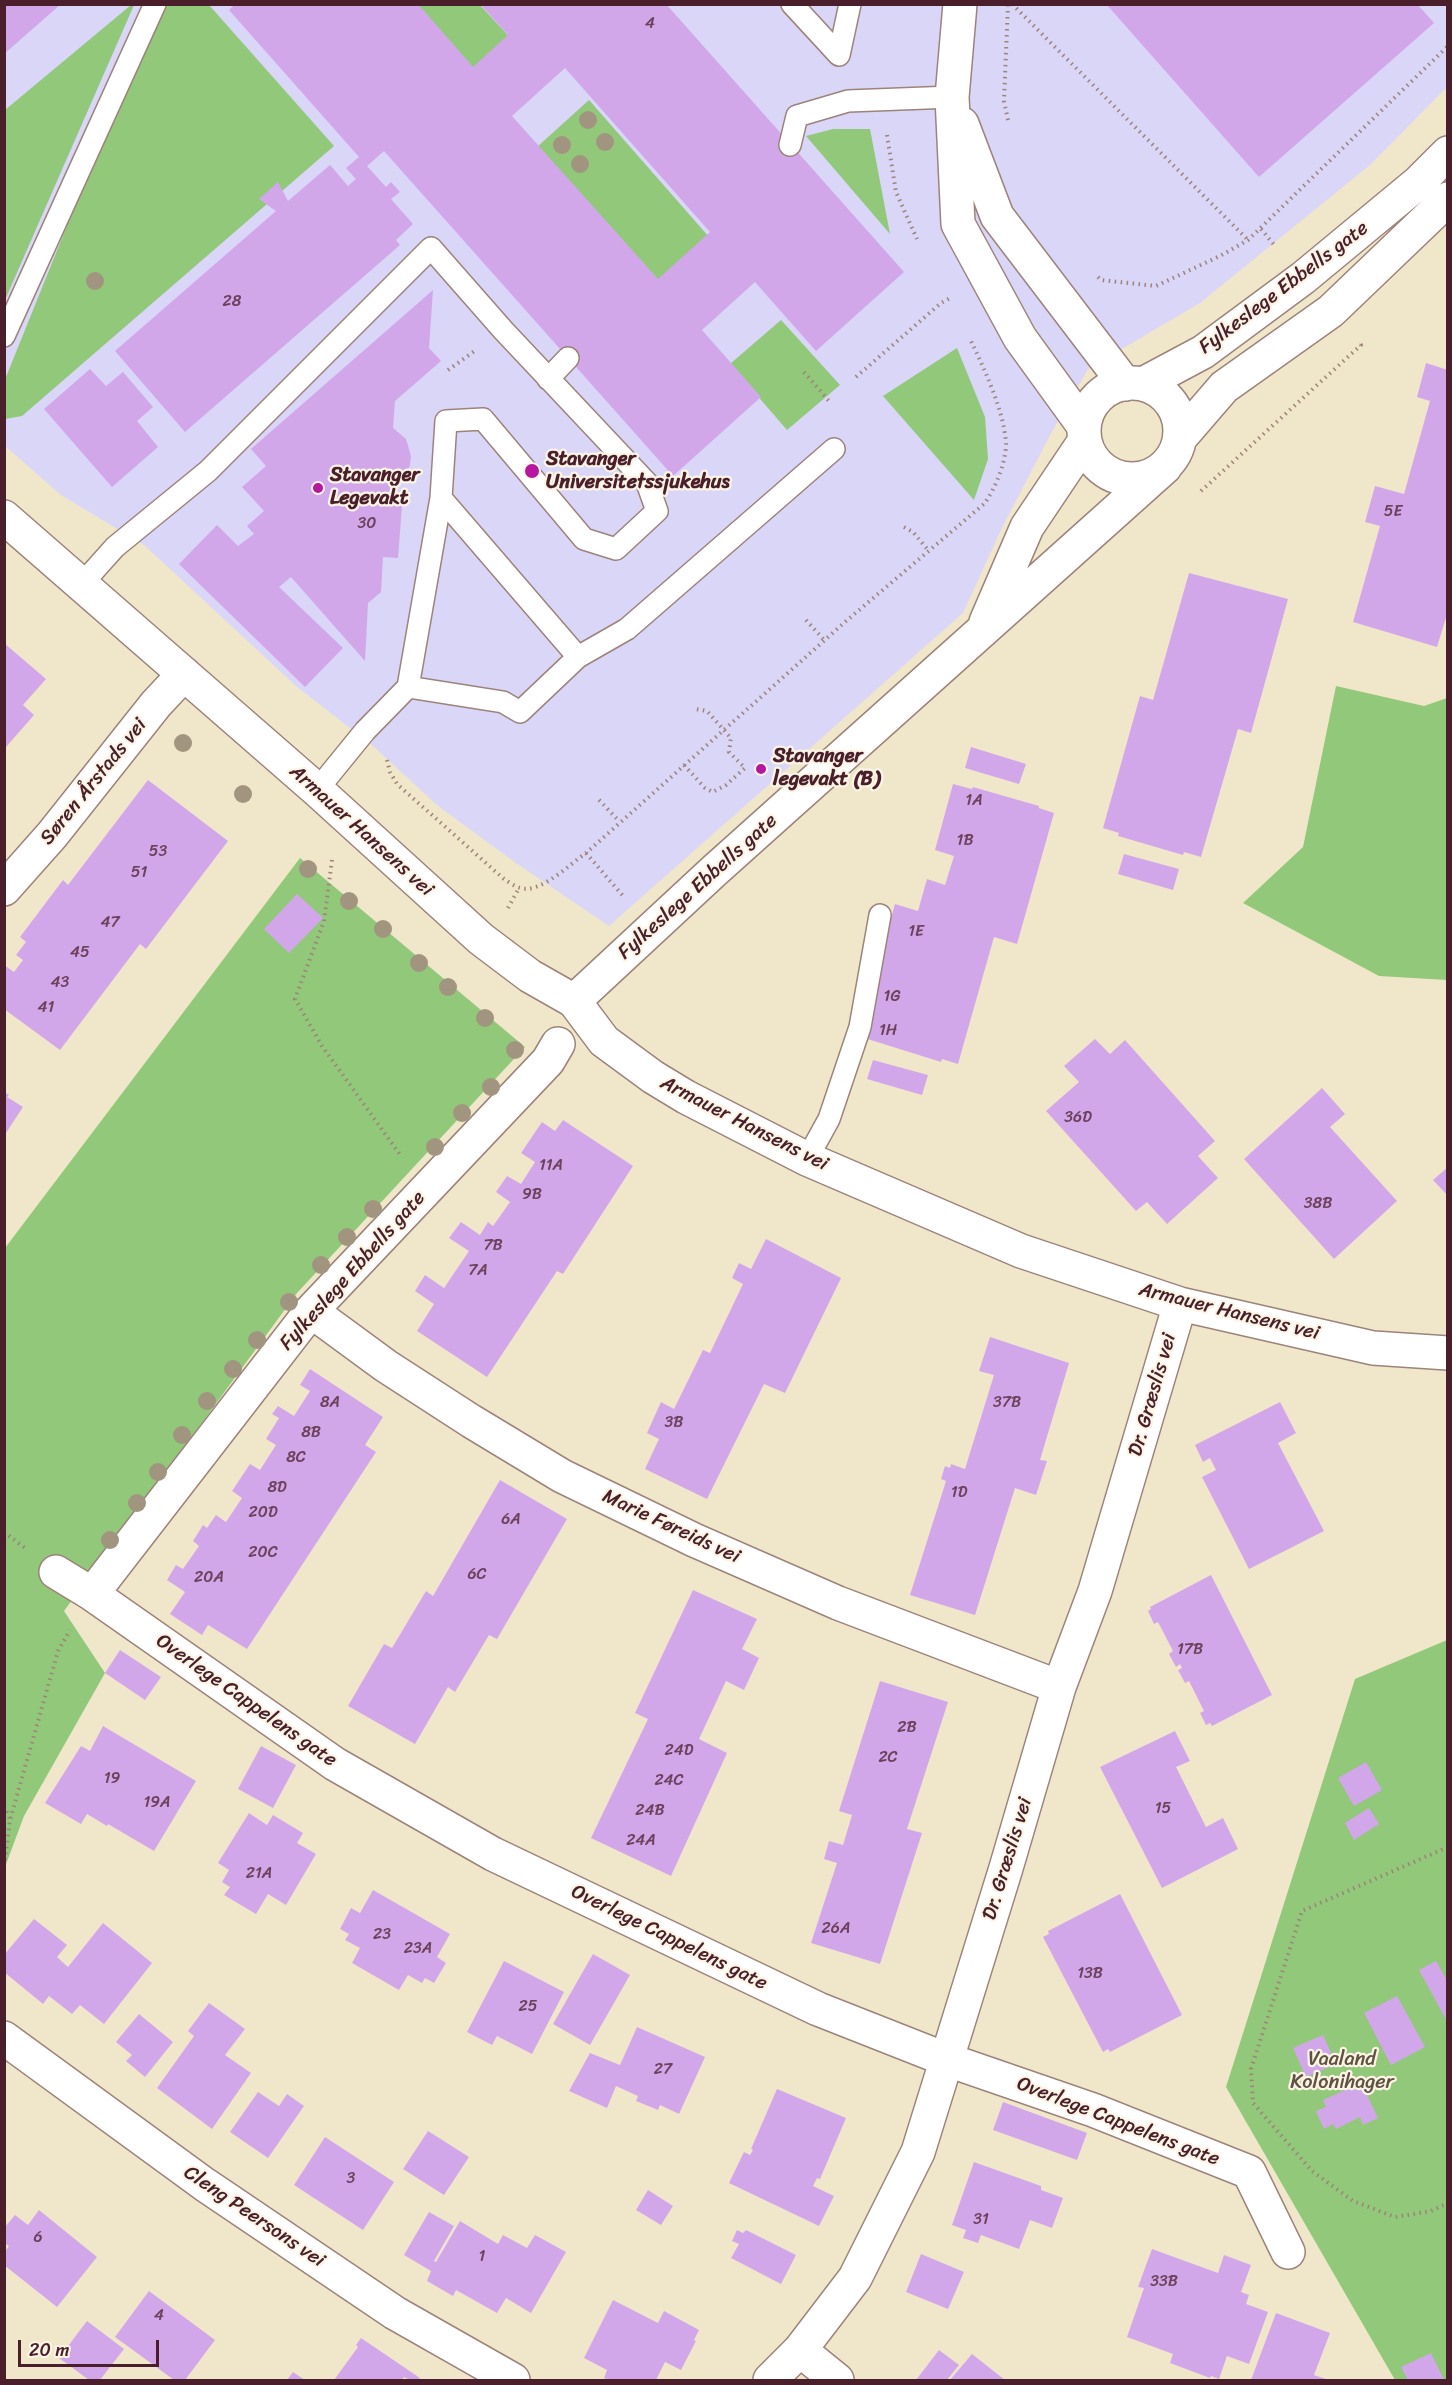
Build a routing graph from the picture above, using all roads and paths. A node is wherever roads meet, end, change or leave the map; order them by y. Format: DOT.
graph roads {
  1 [pos="155,4"];
  2 [pos="792,4"];
  3 [pos="850,4"];
  4 [pos="960,4"];
  5 [pos="1010,4"];
  6 [pos="1448,46"];
  7 [pos="952,97"];
  8 [pos="1008,122"];
  9 [pos="790,145"];
  10 [pos="1448,153"];
  11 [pos="1419,182"];
  12 [pos="1446,208"];
  13 [pos="1248,240"];
  14 [pos="1094,272"];
  15 [pos="951,297"];
  16 [pos="4,336"];
  17 [pos="568,358"];
  18 [pos="981,361"];
  19 [pos="804,372"];
  20 [pos="856,377"];
  21 [pos="548,379"];
  22 [pos="1134,384"];
  23 [pos="829,401"];
  24 [pos="1084,434"];
  25 [pos="1180,438"];
  26 [pos="834,449"];
  27 [pos="1165,467"];
  28 [pos="441,498"];
  29 [pos="4,517"];
  30 [pos="904,527"];
  31 [pos="928,550"];
  32 [pos="81,585"];
  33 [pos="806,620"];
  34 [pos="983,628"];
  35 [pos="825,641"];
  36 [pos="578,657"];
  37 [pos="184,674"];
  38 [pos="408,687"];
  39 [pos="696,709"];
  40 [pos="724,730"];
  41 [pos="385,754"];
  42 [pos="684,765"];
  43 [pos="317,790"];
  44 [pos="599,800"];
  45 [pos="619,821"];
  46 [pos="586,853"];
  47 [pos="332,860"];
  48 [pos="520,888"];
  49 [pos="4,889"];
  50 [pos="627,901"];
  51 [pos="504,913"];
  52 [pos="880,915"];
  53 [pos="574,1001"];
  54 [pos="558,1044"];
  55 [pos="807,1159"];
  56 [pos="432,1183"];
  57 [pos="1179,1304"];
  58 [pos="311,1311"];
  59 [pos="1448,1353"];
  60 [pos="56,1572"];
  61 [pos="92,1594"];
  62 [pos="1059,1688"];
  63 [pos="4,1806"];
  64 [pos="10,1820"];
  65 [pos="1448,1847"];
  66 [pos="4,1866"];
  67 [pos="4,2038"];
  68 [pos="945,2059"];
  69 [pos="1448,2204"];
  70 [pos="1288,2252"];
  71 [pos="800,2350"];
  72 [pos="513,2380"];
  73 [pos="770,2380"];
  74 [pos="837,2380"];
  1 -- 16 [label="lane"];
  2 -- 3 [label="lane"];
  4 -- 7 [label="street"];
  5 -- 8 [label="path"];
  5 -- 13 [label="path"];
  6 -- 13 [label="path"];
  7 -- 9 [label="lane"];
  7 -- 22 [label="street"];
  7 -- 24 [label="street"];
  10 -- 11 [label="street, Fylkeslege Ebbells gate"];
  11 -- 12 [label="street, Fylkeslege Ebbells gate"];
  11 -- 22 [label="street, Fylkeslege Ebbells gate"];
  12 -- 25 [label="street, Fylkeslege Ebbells gate"];
  13 -- 14 [label="path"];
  15 -- 20 [label="path"];
  17 -- 21 [label="lane"];
  18 -- 31 [label="path"];
  19 -- 23 [label="path"];
  21 -- 28 [label="lane"];
  21 -- 32 [label="lane"];
  22 -- 24 [label="street"];
  22 -- 25 [label="street"];
  24 -- 27 [label="street"];
  24 -- 34 [label="street, Fylkeslege Ebbells gate"];
  25 -- 27 [label="street"];
  26 -- 36 [label="lane"];
  27 -- 34 [label="street, Fylkeslege Ebbells gate"];
  28 -- 36 [label="lane"];
  28 -- 38 [label="lane"];
  29 -- 32 [label="street, Armauer Hansens vei"];
  30 -- 31 [label="path"];
  31 -- 35 [label="path"];
  32 -- 37 [label="street, Armauer Hansens vei"];
  33 -- 35 [label="path"];
  34 -- 53 [label="street, Fylkeslege Ebbells gate"];
  35 -- 40 [label="path"];
  36 -- 38 [label="lane"];
  37 -- 43 [label="street, Armauer Hansens vei"];
  37 -- 49 [label="street, Søren Årstads vei"];
  38 -- 43 [label="lane"];
  39 -- 40 [label="path"];
  40 -- 42 [label="path"];
  40 -- 42 [label="path"];
  41 -- 48 [label="path"];
  42 -- 45 [label="path"];
  43 -- 53 [label="street, Armauer Hansens vei"];
  44 -- 45 [label="path"];
  45 -- 46 [label="path"];
  46 -- 48 [label="path"];
  46 -- 50 [label="path"];
  47 -- 56 [label="path"];
  48 -- 51 [label="path"];
  52 -- 55 [label="lane"];
  53 -- 55 [label="street, Armauer Hansens vei"];
  54 -- 56 [label="street, Fylkeslege Ebbells gate"];
  55 -- 57 [label="street, Armauer Hansens vei"];
  56 -- 58 [label="street, Fylkeslege Ebbells gate"];
  57 -- 59 [label="street, Armauer Hansens vei"];
  57 -- 62 [label="street, Dr. Græslis vei"];
  58 -- 61 [label="street, Fylkeslege Ebbells gate"];
  58 -- 62 [label="street, Marie Føreids vei"];
  60 -- 61 [label="street, Overlege Cappelens gate"];
  61 -- 64 [label="path"];
  61 -- 68 [label="street, Overlege Cappelens gate"];
  62 -- 68 [label="street, Dr. Græslis vei"];
  63 -- 64 [label="path"];
  64 -- 66 [label="path"];
  65 -- 69 [label="path"];
  67 -- 72 [label="street, Cleng Peersons vei"];
  68 -- 70 [label="street, Overlege Cappelens gate"];
  68 -- 71 [label="street, Dr. Græslis vei"];
  71 -- 73 [label="street, Dr. Græslis vei"];
  71 -- 74 [label="street"];
}
